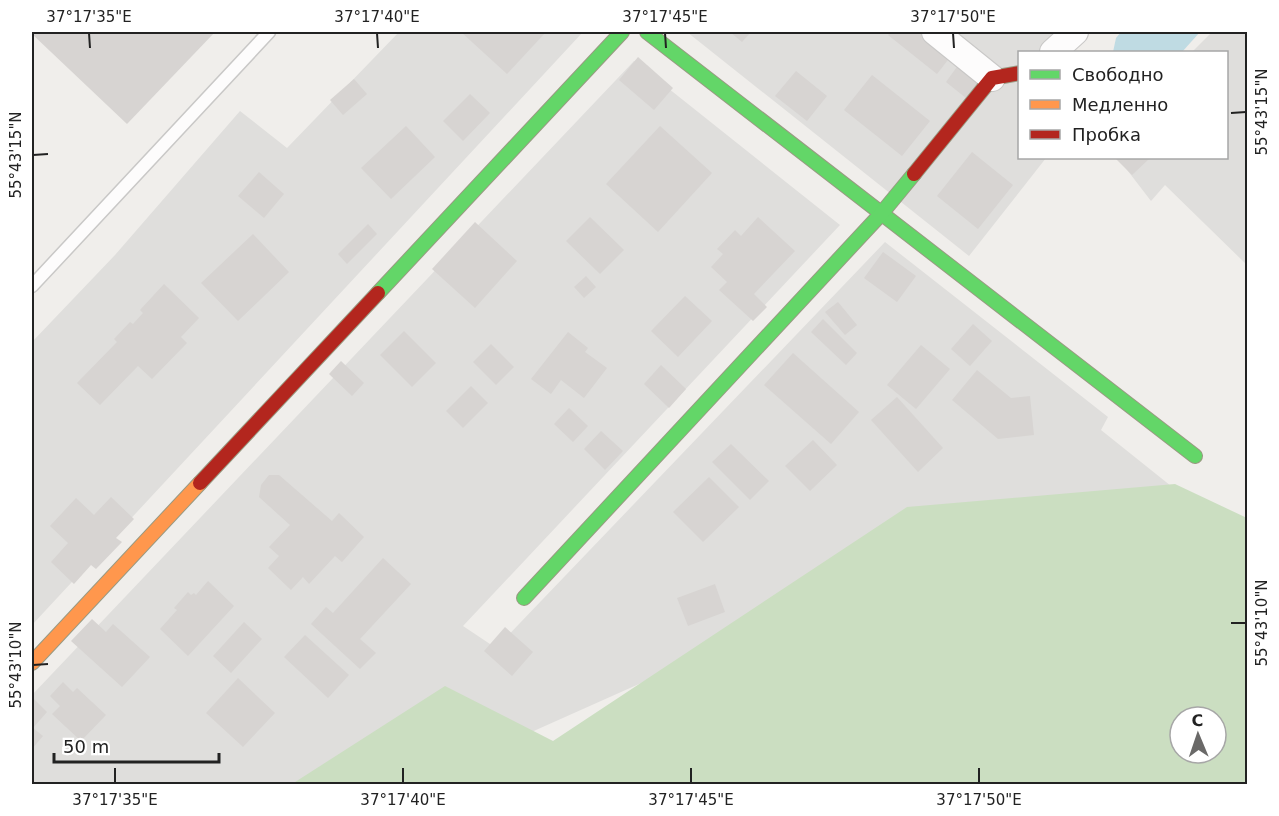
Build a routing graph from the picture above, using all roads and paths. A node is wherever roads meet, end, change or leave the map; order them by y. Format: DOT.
graph roads {
  1 [pos="269,32"];
  2 [pos="622,32"];
  3 [pos="648,32"];
  4 [pos="935,32"];
  5 [pos="1076,32"];
  6 [pos="1054,51"];
  7 [pos="1018,74"];
  8 [pos="992,78"];
  9 [pos="881,214"];
  10 [pos="32,286"];
  11 [pos="1195,456"];
  12 [pos="524,598"];
  13 [pos="32,663"];
  1 -- 10 [label="lane"];
  2 -- 13 [label="street"];
  3 -- 9 [label="street"];
  4 -- 8 [label="street"];
  5 -- 6 [label="street"];
  7 -- 8 [label="street"];
  8 -- 9 [label="street"];
  9 -- 11 [label="street"];
  9 -- 12 [label="street"];
}
